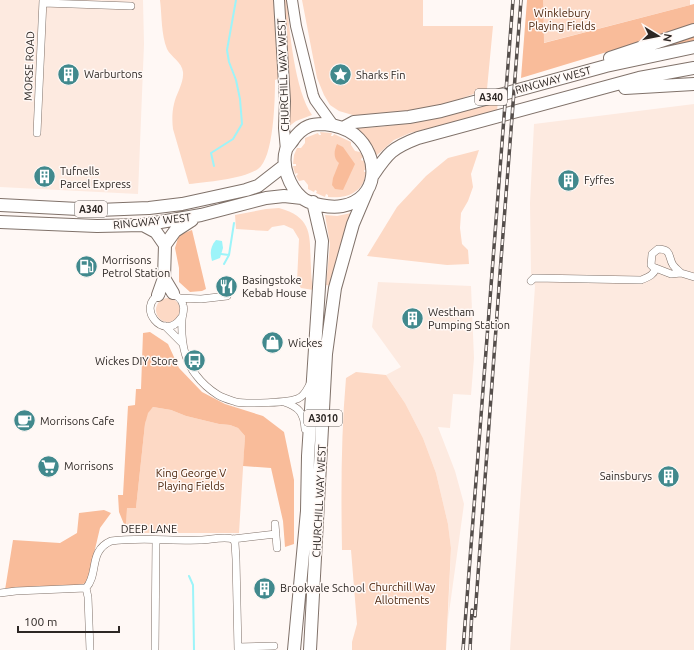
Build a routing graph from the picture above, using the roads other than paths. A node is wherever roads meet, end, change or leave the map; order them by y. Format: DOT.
graph roads {
  1 [pos="279,0"];
  2 [pos="292,0"];
  3 [pos="43,2"];
  4 [pos="131,6"];
  5 [pos="694,30"];
  6 [pos="694,47"];
  7 [pos="694,68"];
  8 [pos="540,84"];
  9 [pos="694,84"];
  10 [pos="593,91"];
  11 [pos="338,126"];
  12 [pos="38,133"];
  13 [pos="286,150"];
  14 [pos="285,165"];
  15 [pos="373,175"];
  16 [pos="367,190"];
  17 [pos="302,198"];
  18 [pos="313,202"];
  19 [pos="0,205"];
  20 [pos="201,215"];
  21 [pos="0,222"];
  22 [pos="143,224"];
  23 [pos="165,245"];
  24 [pos="656,268"];
  25 [pos="680,273"];
  26 [pos="164,278"];
  27 [pos="694,278"];
  28 [pos="531,281"];
  29 [pos="158,295"];
  30 [pos="176,296"];
  31 [pos="227,296"];
  32 [pos="201,299"];
  33 [pos="184,310"];
  34 [pos="182,318"];
  35 [pos="165,326"];
  36 [pos="182,344"];
  37 [pos="314,376"];
  38 [pos="284,402"];
  39 [pos="308,456"];
  40 [pos="275,524"];
  41 [pos="276,534"];
  42 [pos="233,539"];
  43 [pos="156,540"];
  44 [pos="277,548"];
  45 [pos="86,588"];
  46 [pos="0,592"];
  47 [pos="274,646"];
  48 [pos="238,648"];
  49 [pos="90,650"];
  50 [pos="155,650"];
  51 [pos="294,650"];
  52 [pos="310,650"];
  1 -- 13 [label="main road, CHURCHILL WAY WEST"];
  2 -- 11 [label="main road, CHURCHILL WAY WEST"];
  3 -- 4 [label="street"];
  3 -- 12 [label="street, MORSE ROAD"];
  5 -- 8 [label="main road"];
  6 -- 8 [label="main road, RINGWAY WEST / A340"];
  7 -- 10 [label="main road, RINGWAY WEST / A340"];
  8 -- 11 [label="main road, RINGWAY WEST / A340"];
  9 -- 10 [label="main road"];
  10 -- 15 [label="main road, RINGWAY WEST / A340"];
  11 -- 13 [label="main road"];
  11 -- 15 [label="main road"];
  13 -- 14 [label="main road"];
  14 -- 17 [label="main road"];
  14 -- 19 [label="main road, RINGWAY WEST / A340"];
  15 -- 16 [label="main road"];
  16 -- 18 [label="main road"];
  16 -- 52 [label="main road, CHURCHILL WAY WEST / A3010"];
  17 -- 18 [label="main road"];
  17 -- 20 [label="main road, RINGWAY WEST / A340"];
  18 -- 37 [label="main road, CHURCHILL WAY WEST / A3010"];
  20 -- 22 [label="main road, RINGWAY WEST / A340"];
  20 -- 23 [label="main road"];
  21 -- 22 [label="main road, RINGWAY WEST / A340"];
  22 -- 23 [label="main road"];
  23 -- 26 [label="main road"];
  24 -- 25 [label="street"];
  24 -- 25 [label="street"];
  24 -- 28 [label="street"];
  25 -- 27 [label="street"];
  26 -- 29 [label="main road"];
  26 -- 30 [label="main road"];
  29 -- 30 [label="street"];
  29 -- 35 [label="street"];
  30 -- 32 [label="street"];
  30 -- 33 [label="street"];
  31 -- 32 [label="street"];
  32 -- 33 [label="street"];
  33 -- 34 [label="street"];
  34 -- 35 [label="street"];
  34 -- 36 [label="street"];
  35 -- 36 [label="street"];
  36 -- 38 [label="street"];
  37 -- 38 [label="street"];
  37 -- 39 [label="main road, CHURCHILL WAY WEST / A3010"];
  38 -- 39 [label="street"];
  39 -- 51 [label="main road, CHURCHILL WAY WEST / A3010"];
  40 -- 41 [label="street"];
  41 -- 42 [label="street, DEEP LANE"];
  41 -- 44 [label="street"];
  42 -- 43 [label="street, DEEP LANE"];
  42 -- 48 [label="street"];
  43 -- 45 [label="street, DEEP LANE"];
  43 -- 50 [label="street"];
  45 -- 46 [label="street"];
  45 -- 49 [label="street"];
  47 -- 48 [label="street"];
}
